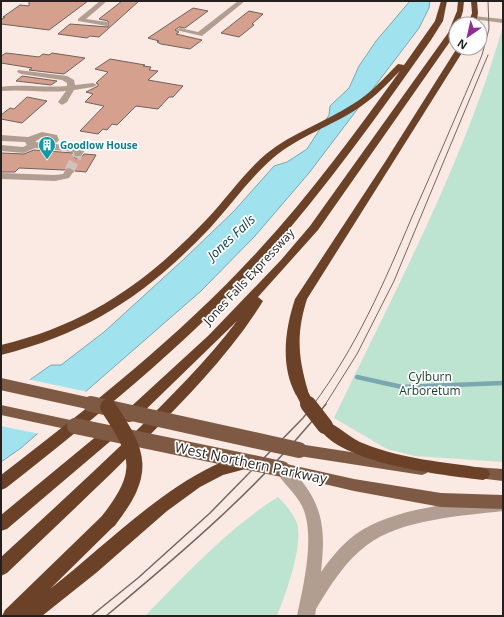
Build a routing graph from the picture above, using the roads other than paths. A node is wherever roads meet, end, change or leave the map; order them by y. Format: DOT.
graph roads {
  1 [pos="104,1"];
  2 [pos="242,1"];
  3 [pos="444,1"];
  4 [pos="461,1"];
  5 [pos="474,1"];
  6 [pos="473,16"];
  7 [pos="488,21"];
  8 [pos="502,21"];
  9 [pos="104,24"];
  10 [pos="180,30"];
  11 [pos="427,40"];
  12 [pos="456,56"];
  13 [pos="21,72"];
  14 [pos="93,85"];
  15 [pos="71,87"];
  16 [pos="1,89"];
  17 [pos="62,102"];
  18 [pos="1,138"];
  19 [pos="32,142"];
  20 [pos="1,148"];
  21 [pos="78,154"];
  22 [pos="69,171"];
  23 [pos="1,176"];
  24 [pos="285,262"];
  25 [pos="1,350"];
  26 [pos="1,384"];
  27 [pos="108,407"];
  28 [pos="1,410"];
  29 [pos="129,437"];
  30 [pos="251,463"];
  31 [pos="282,469"];
  32 [pos="483,474"];
  33 [pos="503,474"];
  34 [pos="1,484"];
  35 [pos="503,503"];
  36 [pos="1,524"];
  37 [pos="1,568"];
  38 [pos="307,612"];
  39 [pos="11,616"];
  40 [pos="29,616"];
  1 -- 9 [label="street"];
  2 -- 10 [label="street"];
  3 -- 11 [label="highway, Jones Falls Expressway"];
  4 -- 24 [label="highway, Jones Falls Expressway"];
  5 -- 6 [label="highway"];
  7 -- 8 [label="street"];
  11 -- 25 [label="highway"];
  11 -- 34 [label="highway, Jones Falls Expressway"];
  12 -- 32 [label="highway, bridge"];
  13 -- 15 [label="street"];
  14 -- 15 [label="street"];
  15 -- 16 [label="street"];
  15 -- 17 [label="street"];
  18 -- 19 [label="street"];
  19 -- 20 [label="street"];
  19 -- 21 [label="street"];
  22 -- 23 [label="street"];
  24 -- 36 [label="highway, Jones Falls Expressway"];
  24 -- 37 [label="highway"];
  26 -- 27 [label="main road, West Northern Parkway, bridge"];
  27 -- 29 [label="highway, bridge"];
  27 -- 32 [label="main road, West Northern Parkway, bridge"];
  28 -- 29 [label="main road, West Northern Parkway, bridge"];
  29 -- 30 [label="main road, West Northern Parkway, bridge"];
  29 -- 39 [label="highway, bridge"];
  30 -- 31 [label="main road, West Northern Parkway, bridge"];
  30 -- 40 [label="highway"];
  31 -- 35 [label="main road, West Northern Parkway"];
  31 -- 38 [label="street"];
  32 -- 33 [label="main road, West Northern Parkway"];
  35 -- 38 [label="street"];
}
